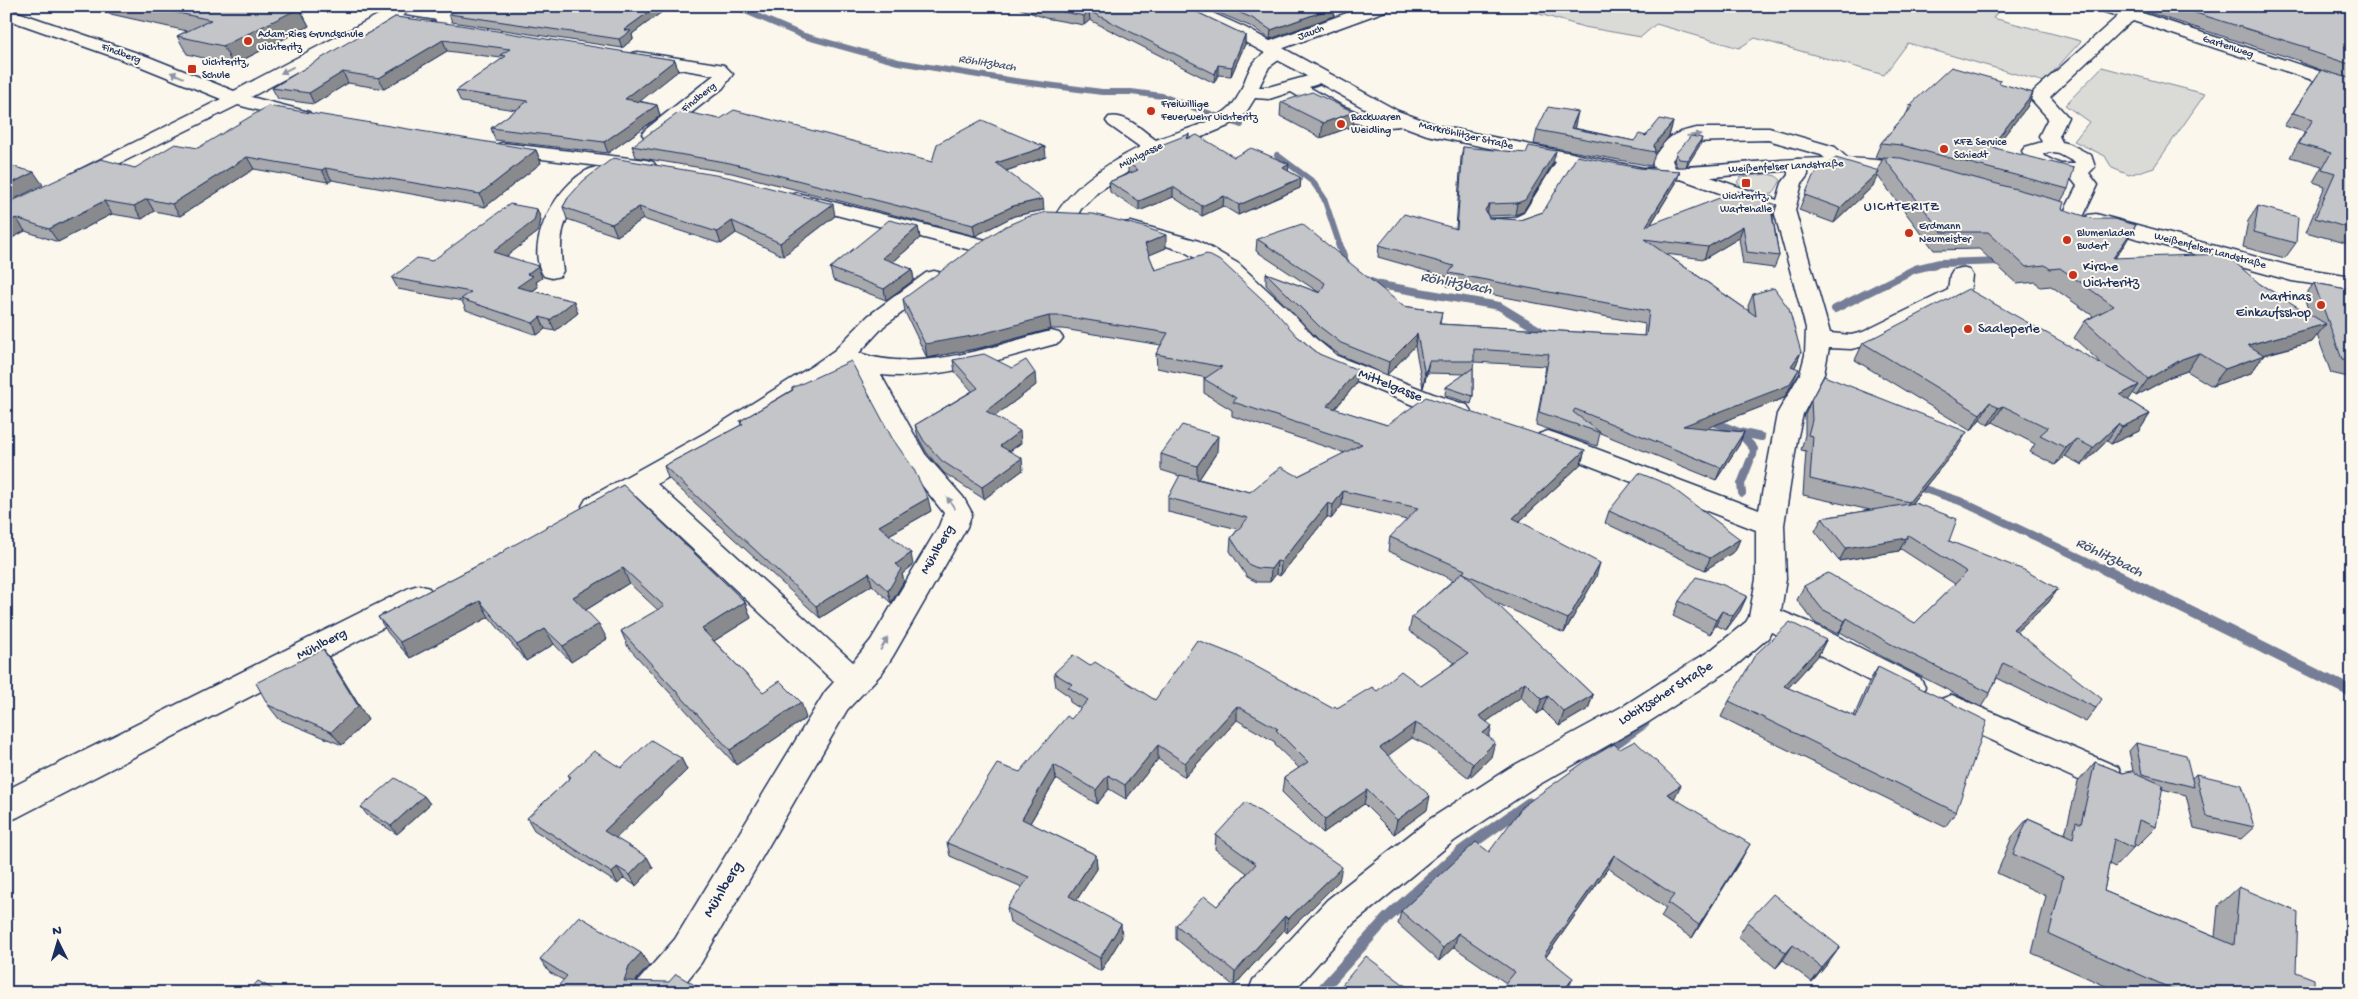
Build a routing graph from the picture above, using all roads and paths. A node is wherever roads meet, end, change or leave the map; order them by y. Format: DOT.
graph roads {
  1 [pos="407,6"];
  2 [pos="1382,6"];
  3 [pos="2104,6"];
  4 [pos="1196,8"];
  5 [pos="6,12"];
  6 [pos="2132,15"];
  7 [pos="385,19"];
  8 [pos="447,27"];
  9 [pos="1273,51"];
  10 [pos="622,55"];
  11 [pos="1320,77"];
  12 [pos="1294,86"];
  13 [pos="2352,88"];
  14 [pos="1248,92"];
  15 [pos="229,96"];
  16 [pos="322,119"];
  17 [pos="1403,120"];
  18 [pos="1116,121"];
  19 [pos="488,146"];
  20 [pos="1154,148"];
  21 [pos="1568,158"];
  22 [pos="611,162"];
  23 [pos="1843,163"];
  24 [pos="1798,164"];
  25 [pos="668,170"];
  26 [pos="1677,175"];
  27 [pos="1938,178"];
  28 [pos="60,187"];
  29 [pos="777,193"];
  30 [pos="1784,210"];
  31 [pos="1057,217"];
  32 [pos="1495,223"];
  33 [pos="552,270"];
  34 [pos="1961,275"];
  35 [pos="2352,283"];
  36 [pos="1051,338"];
  37 [pos="1818,340"];
  38 [pos="854,360"];
  39 [pos="1479,418"];
  40 [pos="1524,432"];
  41 [pos="638,482"];
  42 [pos="574,518"];
  43 [pos="1770,525"];
  44 [pos="442,585"];
  45 [pos="1764,617"];
  46 [pos="853,681"];
  47 [pos="2106,777"];
  48 [pos="11,799"];
  49 [pos="653,993"];
  50 [pos="1267,993"];
  1 -- 7 [label="street"];
  2 -- 9 [label="street, Jauch"];
  3 -- 6 [label="street, Gartenweg"];
  4 -- 9 [label="street, Markröhlitzer Straße"];
  15 -- 5 [label="street, Findberg, one-way"];
  6 -- 13 [label="street, Gartenweg"];
  6 -- 35 [label="street, Weißenfelser Landstraße"];
  7 -- 8 [label="street"];
  7 -- 15 [label="street, one-way"];
  9 -- 11 [label="street, Markröhlitzer Straße"];
  9 -- 14 [label="street, Mühlgasse"];
  10 -- 22 [label="street, Findberg"];
  11 -- 12 [label="street"];
  11 -- 17 [label="street, Markröhlitzer Straße"];
  12 -- 14 [label="street"];
  12 -- 17 [label="street"];
  14 -- 20 [label="street, Mühlgasse"];
  15 -- 16 [label="street, Findberg"];
  15 -- 28 [label="street"];
  17 -- 21 [label="street, Markröhlitzer Straße"];
  18 -- 20 [label="street"];
  19 -- 22 [label="street"];
  20 -- 31 [label="street, Mühlgasse"];
  21 -- 26 [label="street, Markröhlitzer Straße"];
  21 -- 32 [label="street"];
  22 -- 25 [label="street"];
  22 -- 33 [label="street"];
  23 -- 24 [label="street, Weißenfelser Landstraße"];
  26 -- 23 [label="street, one-way"];
  23 -- 27 [label="street, Weißenfelser Landstraße"];
  24 -- 26 [label="street, Weißenfelser Landstraße"];
  24 -- 30 [label="street"];
  26 -- 30 [label="street"];
  29 -- 38 [label="street"];
  30 -- 37 [label="street, Lobitzscher Straße"];
  31 -- 39 [label="street, Mittelgasse"];
  34 -- 37 [label="street"];
  36 -- 38 [label="street"];
  37 -- 43 [label="street, Lobitzscher Straße"];
  38 -- 41 [label="street"];
  46 -- 38 [label="street, Mühlberg, one-way"];
  40 -- 43 [label="street"];
  41 -- 42 [label="street"];
  41 -- 46 [label="street"];
  43 -- 45 [label="street, Lobitzscher Straße"];
  44 -- 48 [label="street, Mühlberg"];
  45 -- 47 [label="street"];
  45 -- 50 [label="street, Lobitzscher Straße"];
  46 -- 49 [label="street, Mühlberg"];
}
